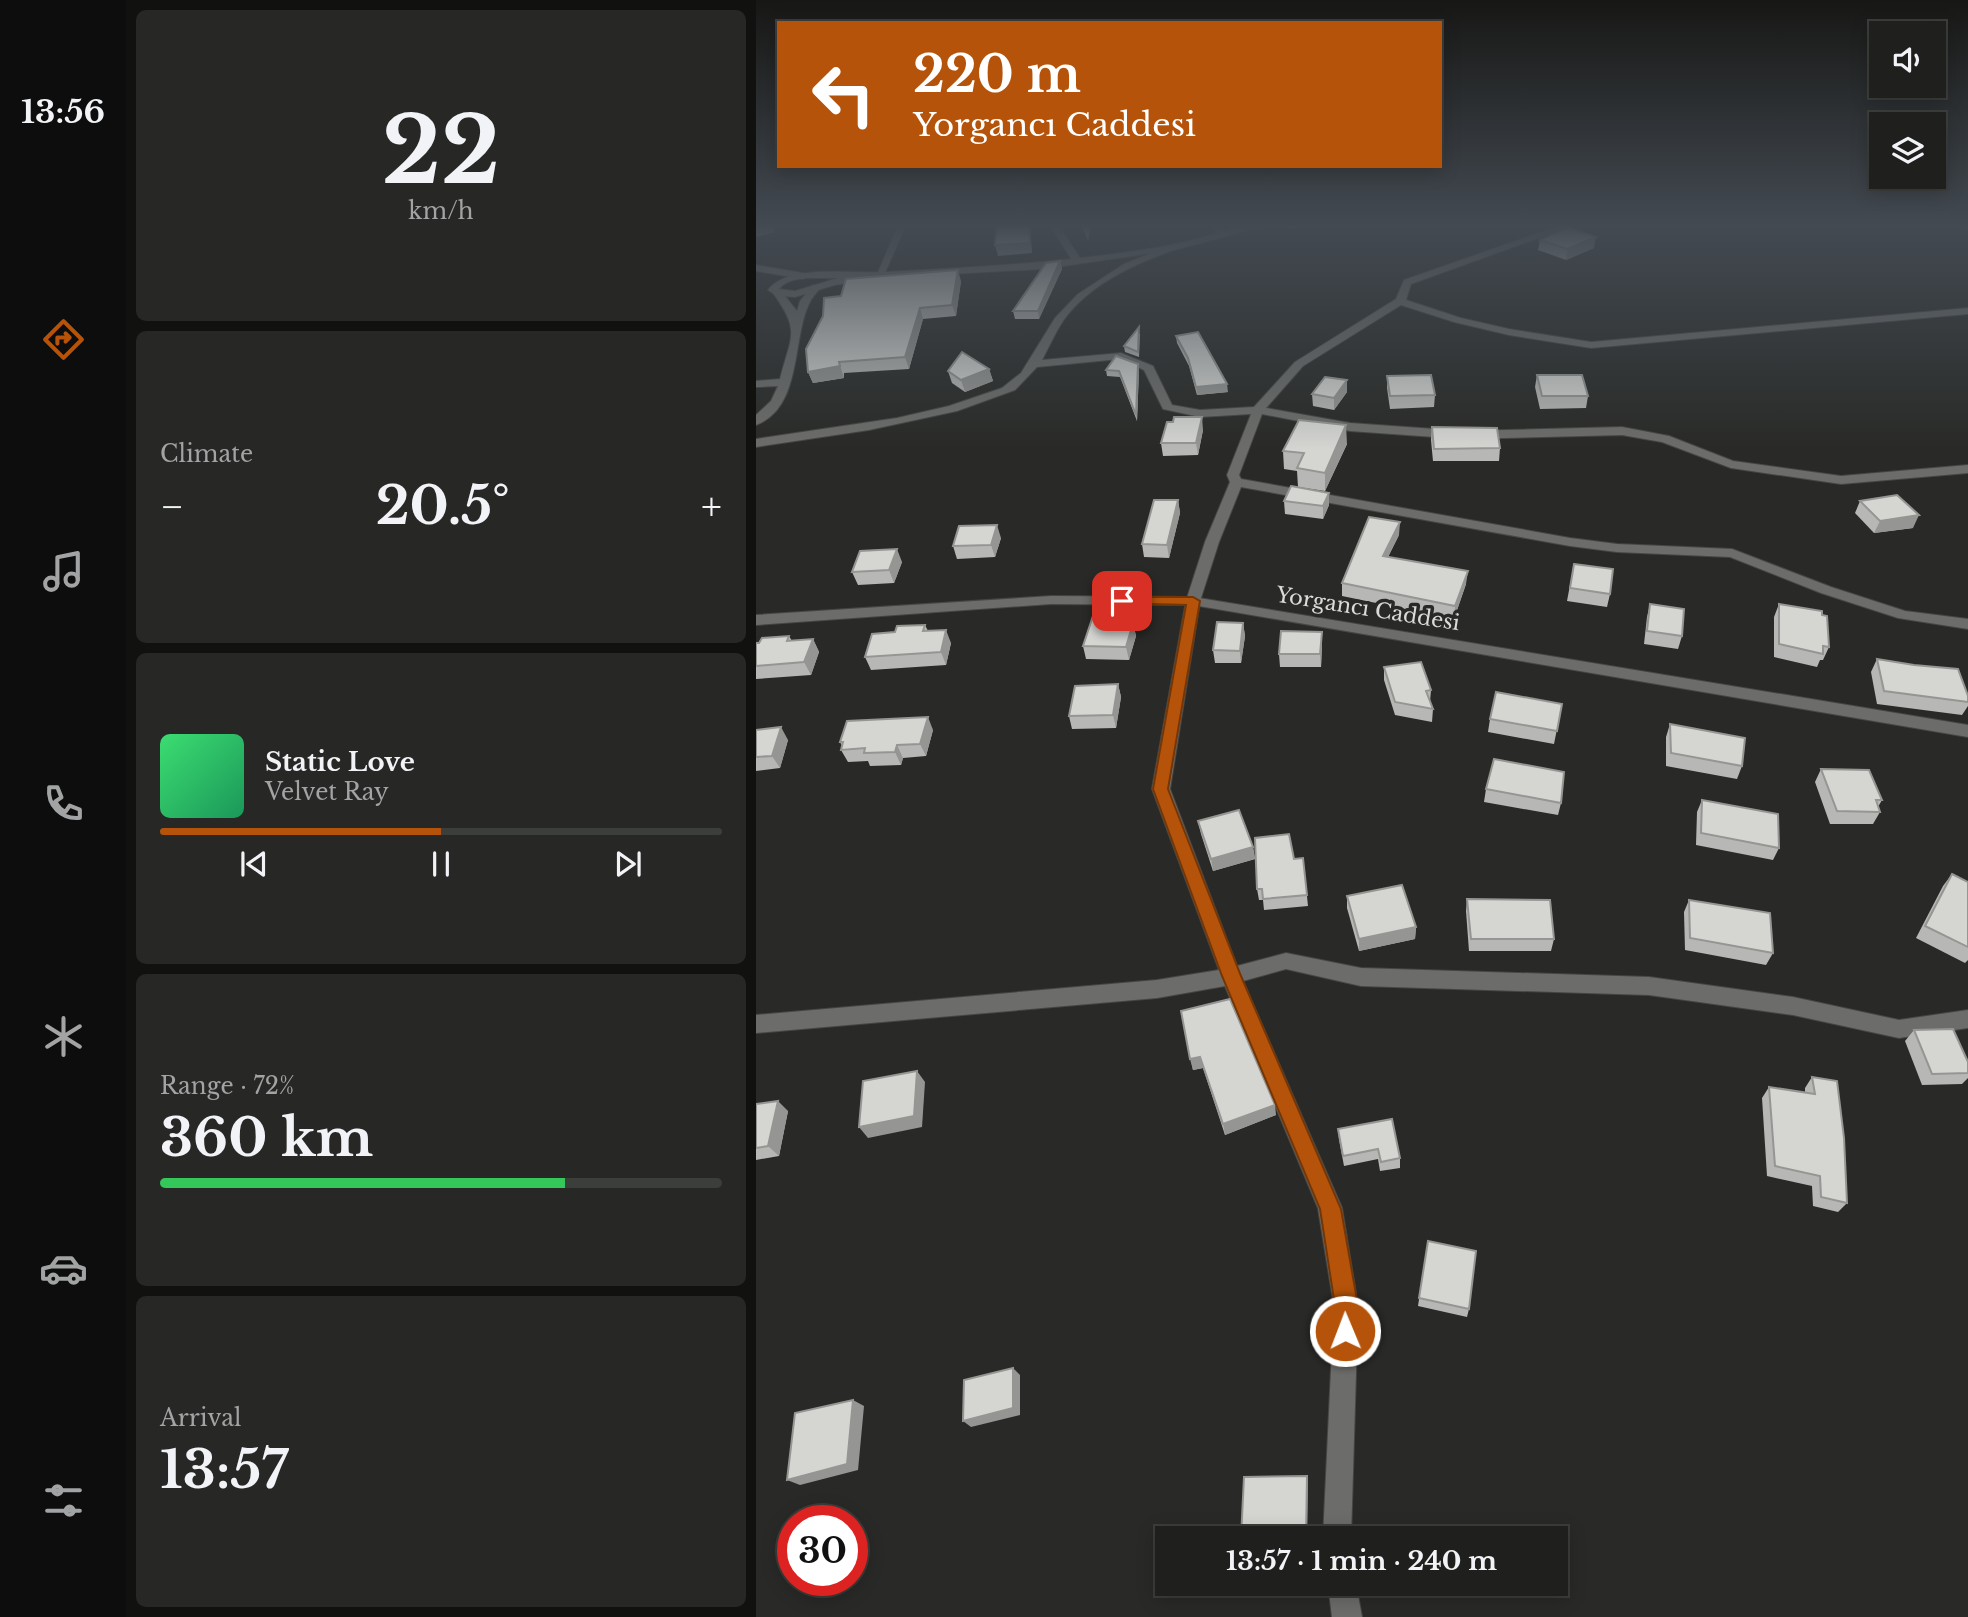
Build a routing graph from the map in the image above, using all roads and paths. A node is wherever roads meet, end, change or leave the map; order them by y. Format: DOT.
graph roads {
  1 [pos="782,298"];
  2 [pos="806,298"];
  3 [pos="1078,298"];
  4 [pos="1400,301"];
  5 [pos="1968,311"];
  6 [pos="798,328"];
  7 [pos="1031,364"];
  8 [pos="785,382"];
  9 [pos="756,384"];
  10 [pos="1258,410"];
  11 [pos="756,421"];
  12 [pos="756,443"];
  13 [pos="1968,469"];
  14 [pos="1236,482"];
  15 [pos="1193,601"];
  16 [pos="756,620"];
  17 [pos="1968,624"];
  18 [pos="1968,731"];
  19 [pos="1231,976"];
  20 [pos="1968,1019"];
  21 [pos="756,1024"];
  22 [pos="1337,1526"];
  23 [pos="1344,1596"];
  24 [pos="1347,1617"];
  1 -- 6 [label="street"];
  2 -- 6 [label="street"];
  3 -- 7 [label="street"];
  4 -- 5 [label="street"];
  4 -- 10 [label="street"];
  6 -- 8 [label="street"];
  7 -- 10 [label="street"];
  7 -- 12 [label="street"];
  8 -- 9 [label="street"];
  8 -- 11 [label="street"];
  10 -- 13 [label="street"];
  10 -- 14 [label="street"];
  14 -- 15 [label="street"];
  14 -- 17 [label="street"];
  15 -- 16 [label="street, Yorgancı Caddesi"];
  15 -- 18 [label="street, Yorgancı Caddesi"];
  15 -- 19 [label="street"];
  19 -- 20 [label="street"];
  19 -- 21 [label="street"];
  19 -- 22 [label="street"];
  23 -- 24 [label="street"];
}
